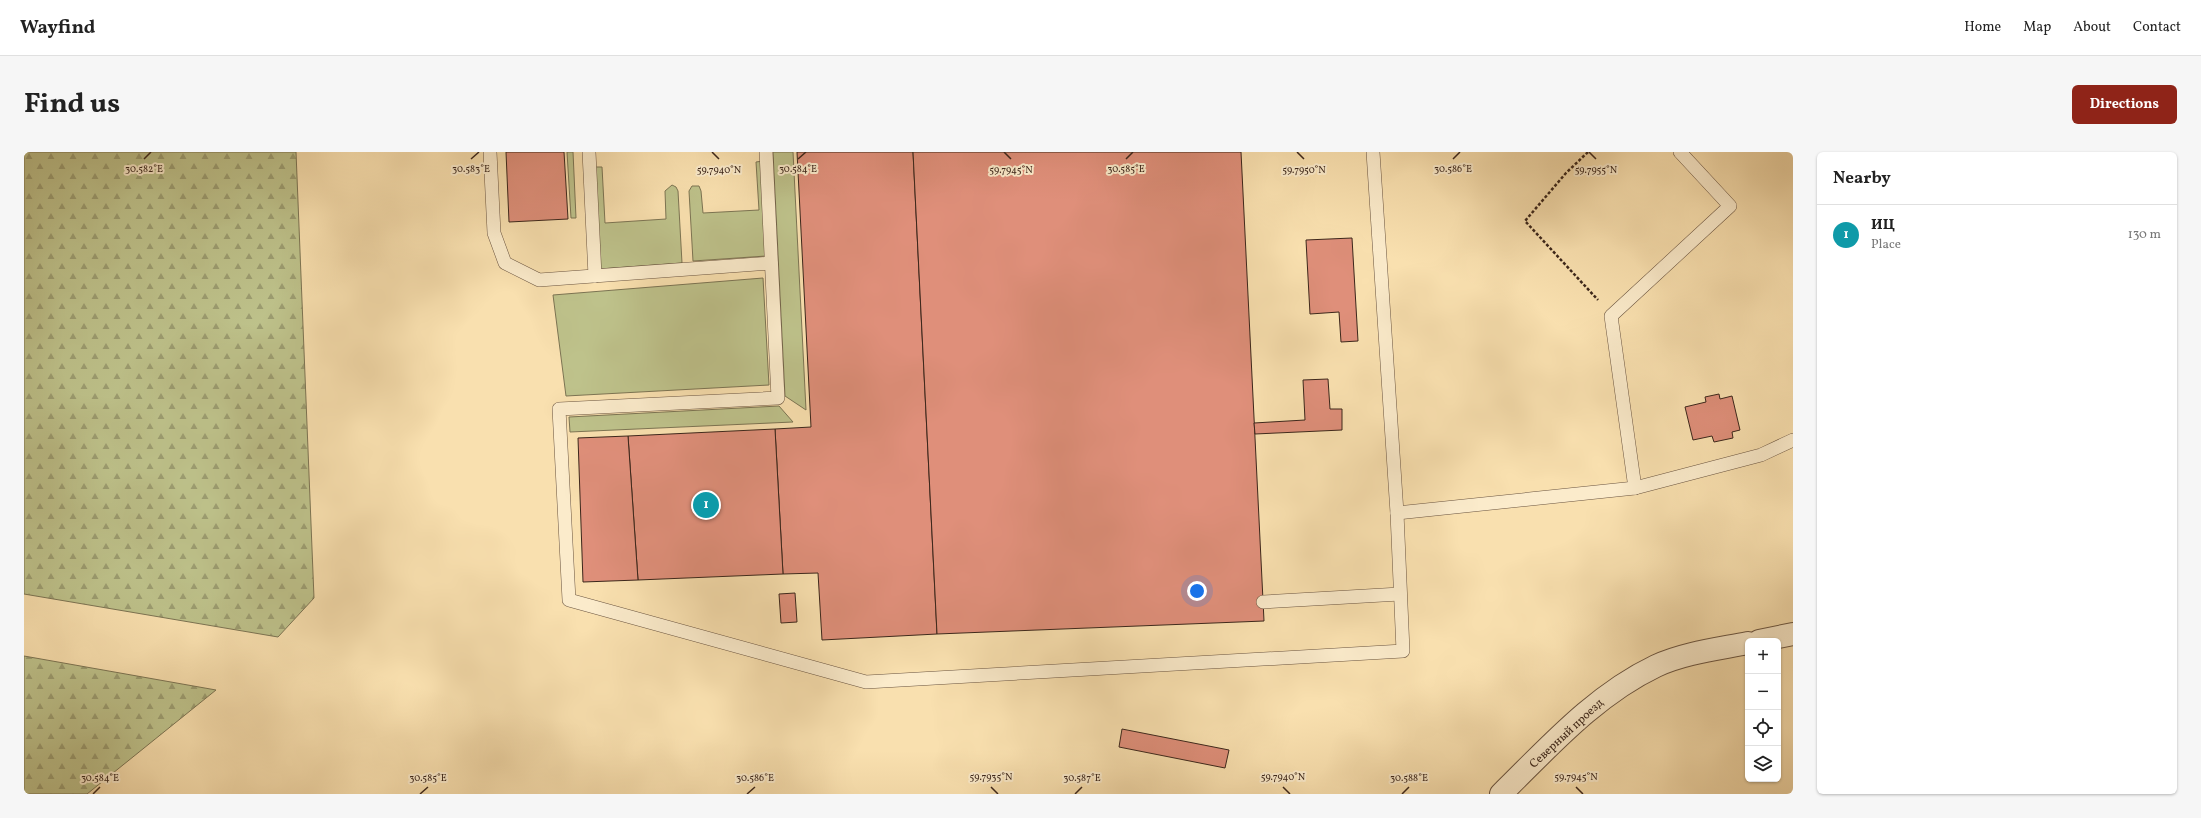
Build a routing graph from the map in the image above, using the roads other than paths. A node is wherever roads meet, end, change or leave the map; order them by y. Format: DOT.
graph roads {
  1 [pos="490,152"];
  2 [pos="589,152"];
  3 [pos="766,152"];
  4 [pos="1373,152"];
  5 [pos="1680,152"];
  6 [pos="771,263"];
  7 [pos="594,276"];
  8 [pos="1793,440"];
  9 [pos="1635,488"];
  10 [pos="1397,513"];
  11 [pos="1400,594"];
  12 [pos="1263,602"];
  13 [pos="1793,634"];
  14 [pos="1774,638"];
  15 [pos="1745,644"];
  16 [pos="1502,794"];
  1 -- 7 [label="lane"];
  2 -- 7 [label="lane"];
  3 -- 6 [label="lane"];
  4 -- 10 [label="lane"];
  5 -- 9 [label="lane"];
  6 -- 7 [label="lane"];
  6 -- 11 [label="lane"];
  8 -- 9 [label="lane"];
  9 -- 10 [label="lane"];
  10 -- 11 [label="lane"];
  11 -- 12 [label="lane"];
  13 -- 14 [label="street"];
  15 -- 16 [label="street, Северный проезд"];
}
